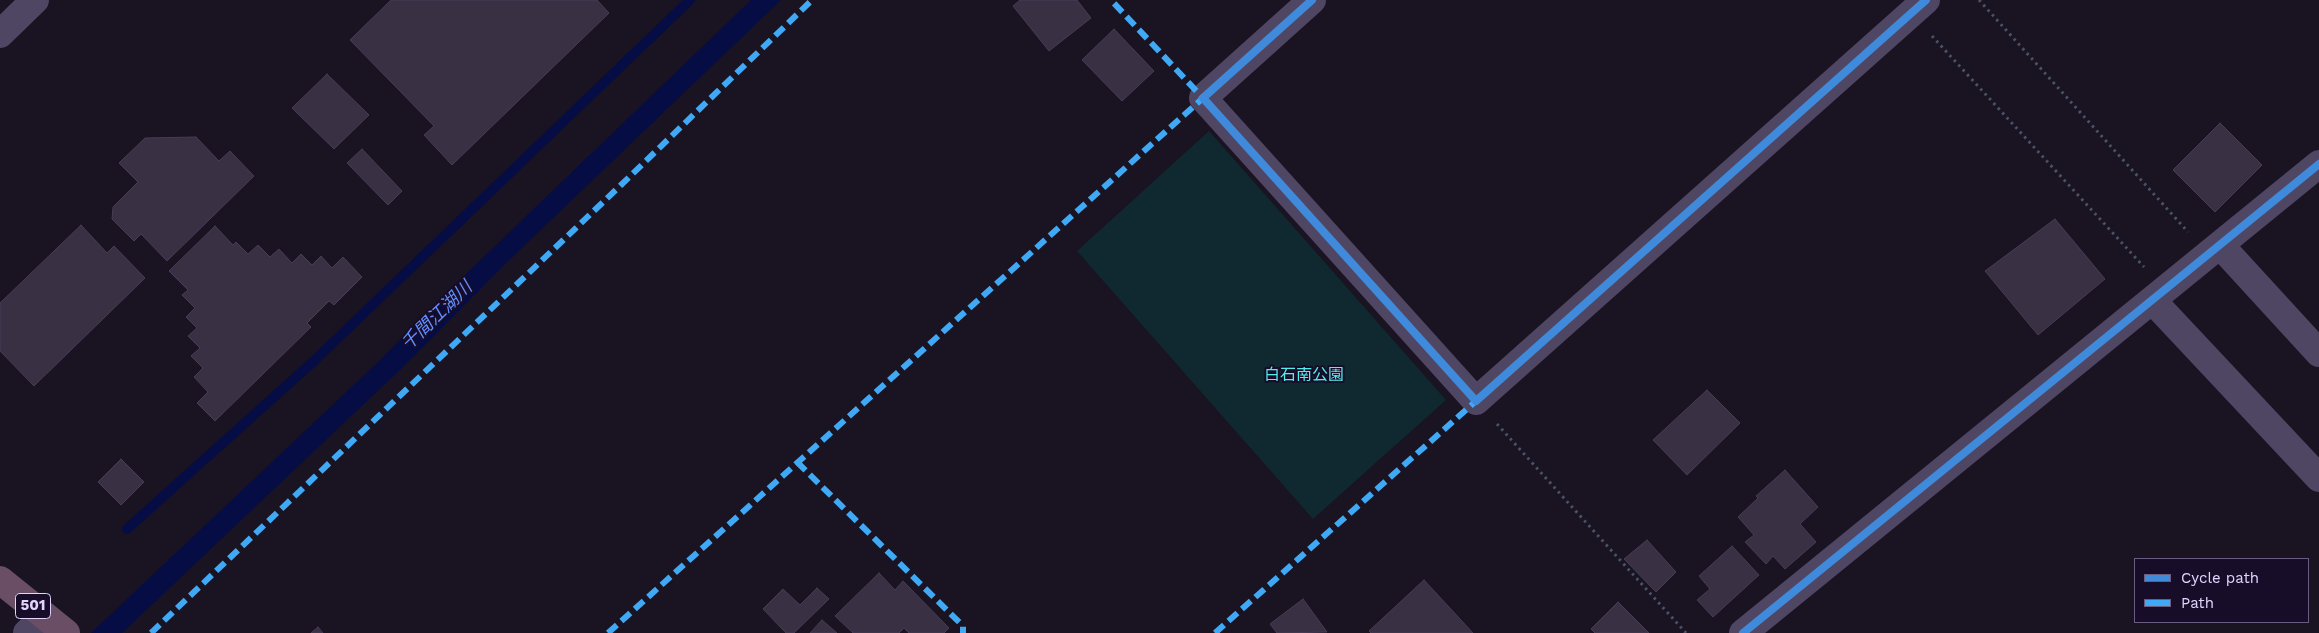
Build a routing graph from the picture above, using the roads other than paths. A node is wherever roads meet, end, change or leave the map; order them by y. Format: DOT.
graph roads {
  1 [pos="35,0"];
  2 [pos="1312,0"];
  3 [pos="1919,7"];
  4 [pos="0,34"];
  5 [pos="2319,164"];
  6 [pos="2214,250"];
  7 [pos="2158,295"];
  8 [pos="2319,353"];
  9 [pos="2319,478"];
  10 [pos="0,580"];
  11 [pos="51,629"];
  12 [pos="1743,633"];
  1 -- 4 [label="street"];
  2 -- 3 [label="street"];
  5 -- 6 [label="street"];
  6 -- 7 [label="street"];
  6 -- 8 [label="street"];
  7 -- 9 [label="street"];
  7 -- 12 [label="street"];
  10 -- 11 [label="highway, 501"];
}
